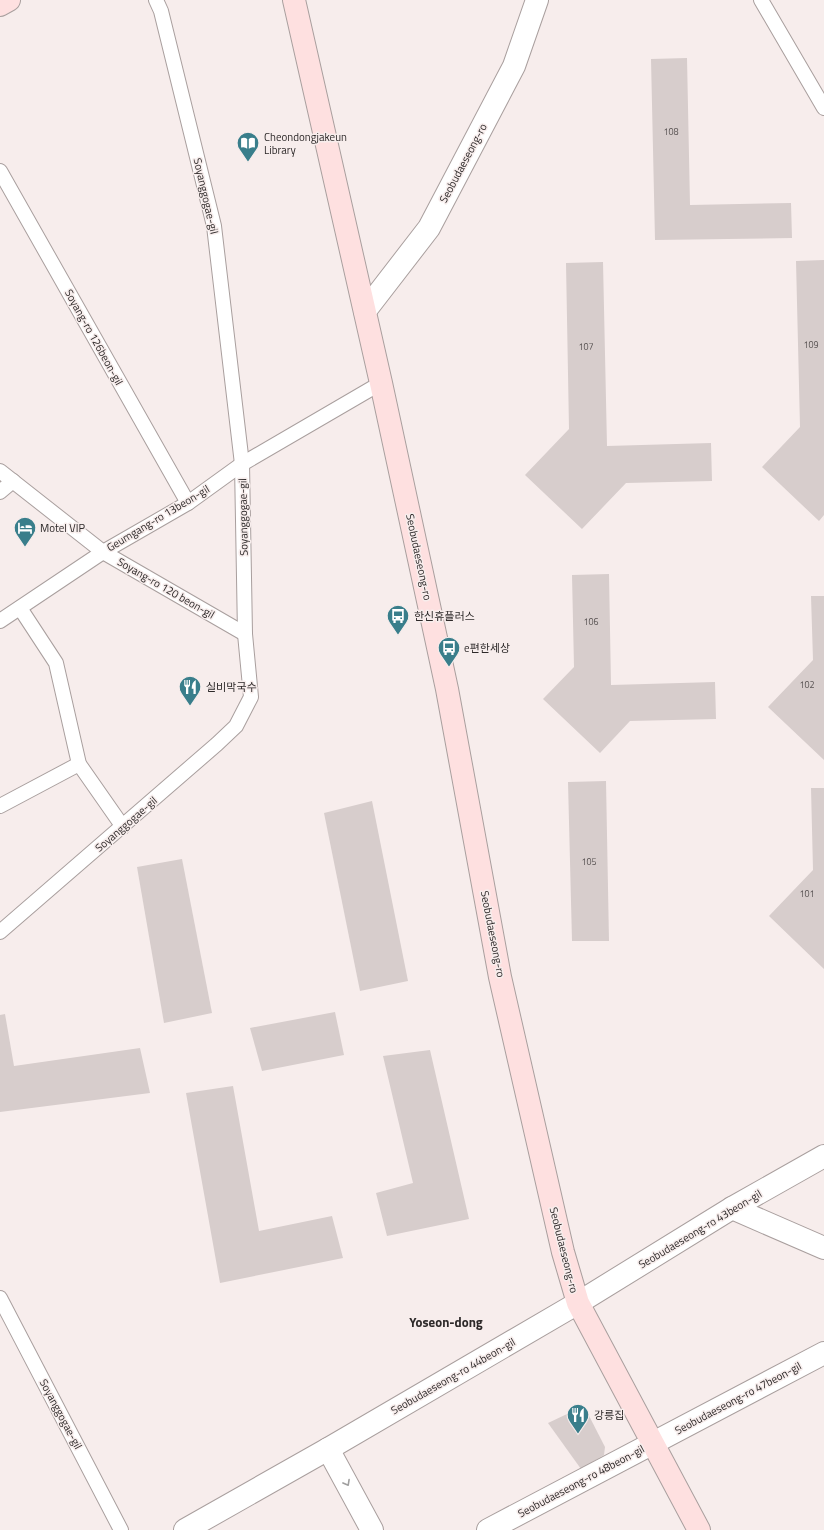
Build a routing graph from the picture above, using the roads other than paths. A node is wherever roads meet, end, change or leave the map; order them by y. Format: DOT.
graph roads {
  1 [pos="9,0"];
  2 [pos="156,0"];
  3 [pos="294,0"];
  4 [pos="536,0"];
  5 [pos="761,0"];
  6 [pos="0,5"];
  7 [pos="824,108"];
  8 [pos="0,171"];
  9 [pos="365,311"];
  10 [pos="381,383"];
  11 [pos="242,464"];
  12 [pos="0,470"];
  13 [pos="13,481"];
  14 [pos="0,492"];
  15 [pos="188,503"];
  16 [pos="103,552"];
  17 [pos="20,608"];
  18 [pos="0,621"];
  19 [pos="245,634"];
  20 [pos="79,764"];
  21 [pos="0,806"];
  22 [pos="123,827"];
  23 [pos="0,932"];
  24 [pos="824,1156"];
  25 [pos="732,1208"];
  26 [pos="824,1248"];
  27 [pos="0,1298"];
  28 [pos="578,1303"];
  29 [pos="824,1353"];
  30 [pos="652,1443"];
  31 [pos="328,1449"];
  32 [pos="121,1530"];
  33 [pos="185,1530"];
  34 [pos="372,1530"];
  35 [pos="488,1530"];
  36 [pos="699,1530"];
  1 -- 6 [label="street"];
  2 -- 11 [label="lane, Soyanggogae-gil"];
  3 -- 9 [label="street, Seobudaeseong-ro"];
  4 -- 9 [label="street, Seobudaeseong-ro"];
  5 -- 7 [label="lane"];
  8 -- 15 [label="lane, Soyang-ro 126beon-gil"];
  9 -- 10 [label="street, Seobudaeseong-ro"];
  10 -- 11 [label="lane, Geumgang-ro 13beon-gil"];
  10 -- 28 [label="street, Seobudaeseong-ro"];
  11 -- 15 [label="lane, Geumgang-ro 13beon-gil"];
  11 -- 19 [label="lane, Soyanggogae-gil"];
  12 -- 13 [label="lane, Soyang-ro 120 beon-gil"];
  13 -- 14 [label="lane"];
  13 -- 16 [label="lane, Soyang-ro 120 beon-gil"];
  15 -- 16 [label="lane, Geumgang-ro 13beon-gil"];
  16 -- 17 [label="lane, Geumgang-ro 13beon-gil"];
  16 -- 19 [label="lane, Soyang-ro 120 beon-gil"];
  17 -- 18 [label="lane, Geumgang-ro 13beon-gil"];
  17 -- 20 [label="lane"];
  19 -- 22 [label="lane, Soyanggogae-gil"];
  20 -- 21 [label="lane"];
  20 -- 22 [label="lane"];
  22 -- 23 [label="lane, Soyanggogae-gil"];
  24 -- 25 [label="street, Seobudaeseong-ro 43beon-gil"];
  25 -- 26 [label="street"];
  25 -- 28 [label="street, Seobudaeseong-ro 43beon-gil"];
  27 -- 32 [label="lane, Soyanggogae-gil"];
  28 -- 30 [label="street, Seobudaeseong-ro"];
  28 -- 31 [label="street, Seobudaeseong-ro 44beon-gil"];
  29 -- 30 [label="street, Seobudaeseong-ro 47beon-gil"];
  30 -- 35 [label="street, Seobudaeseong-ro 48beon-gil"];
  30 -- 36 [label="street, Seobudaeseong-ro"];
  31 -- 33 [label="street, Seobudaeseong-ro 44beon-gil"];
  31 -- 34 [label="street, one-way"];
}
